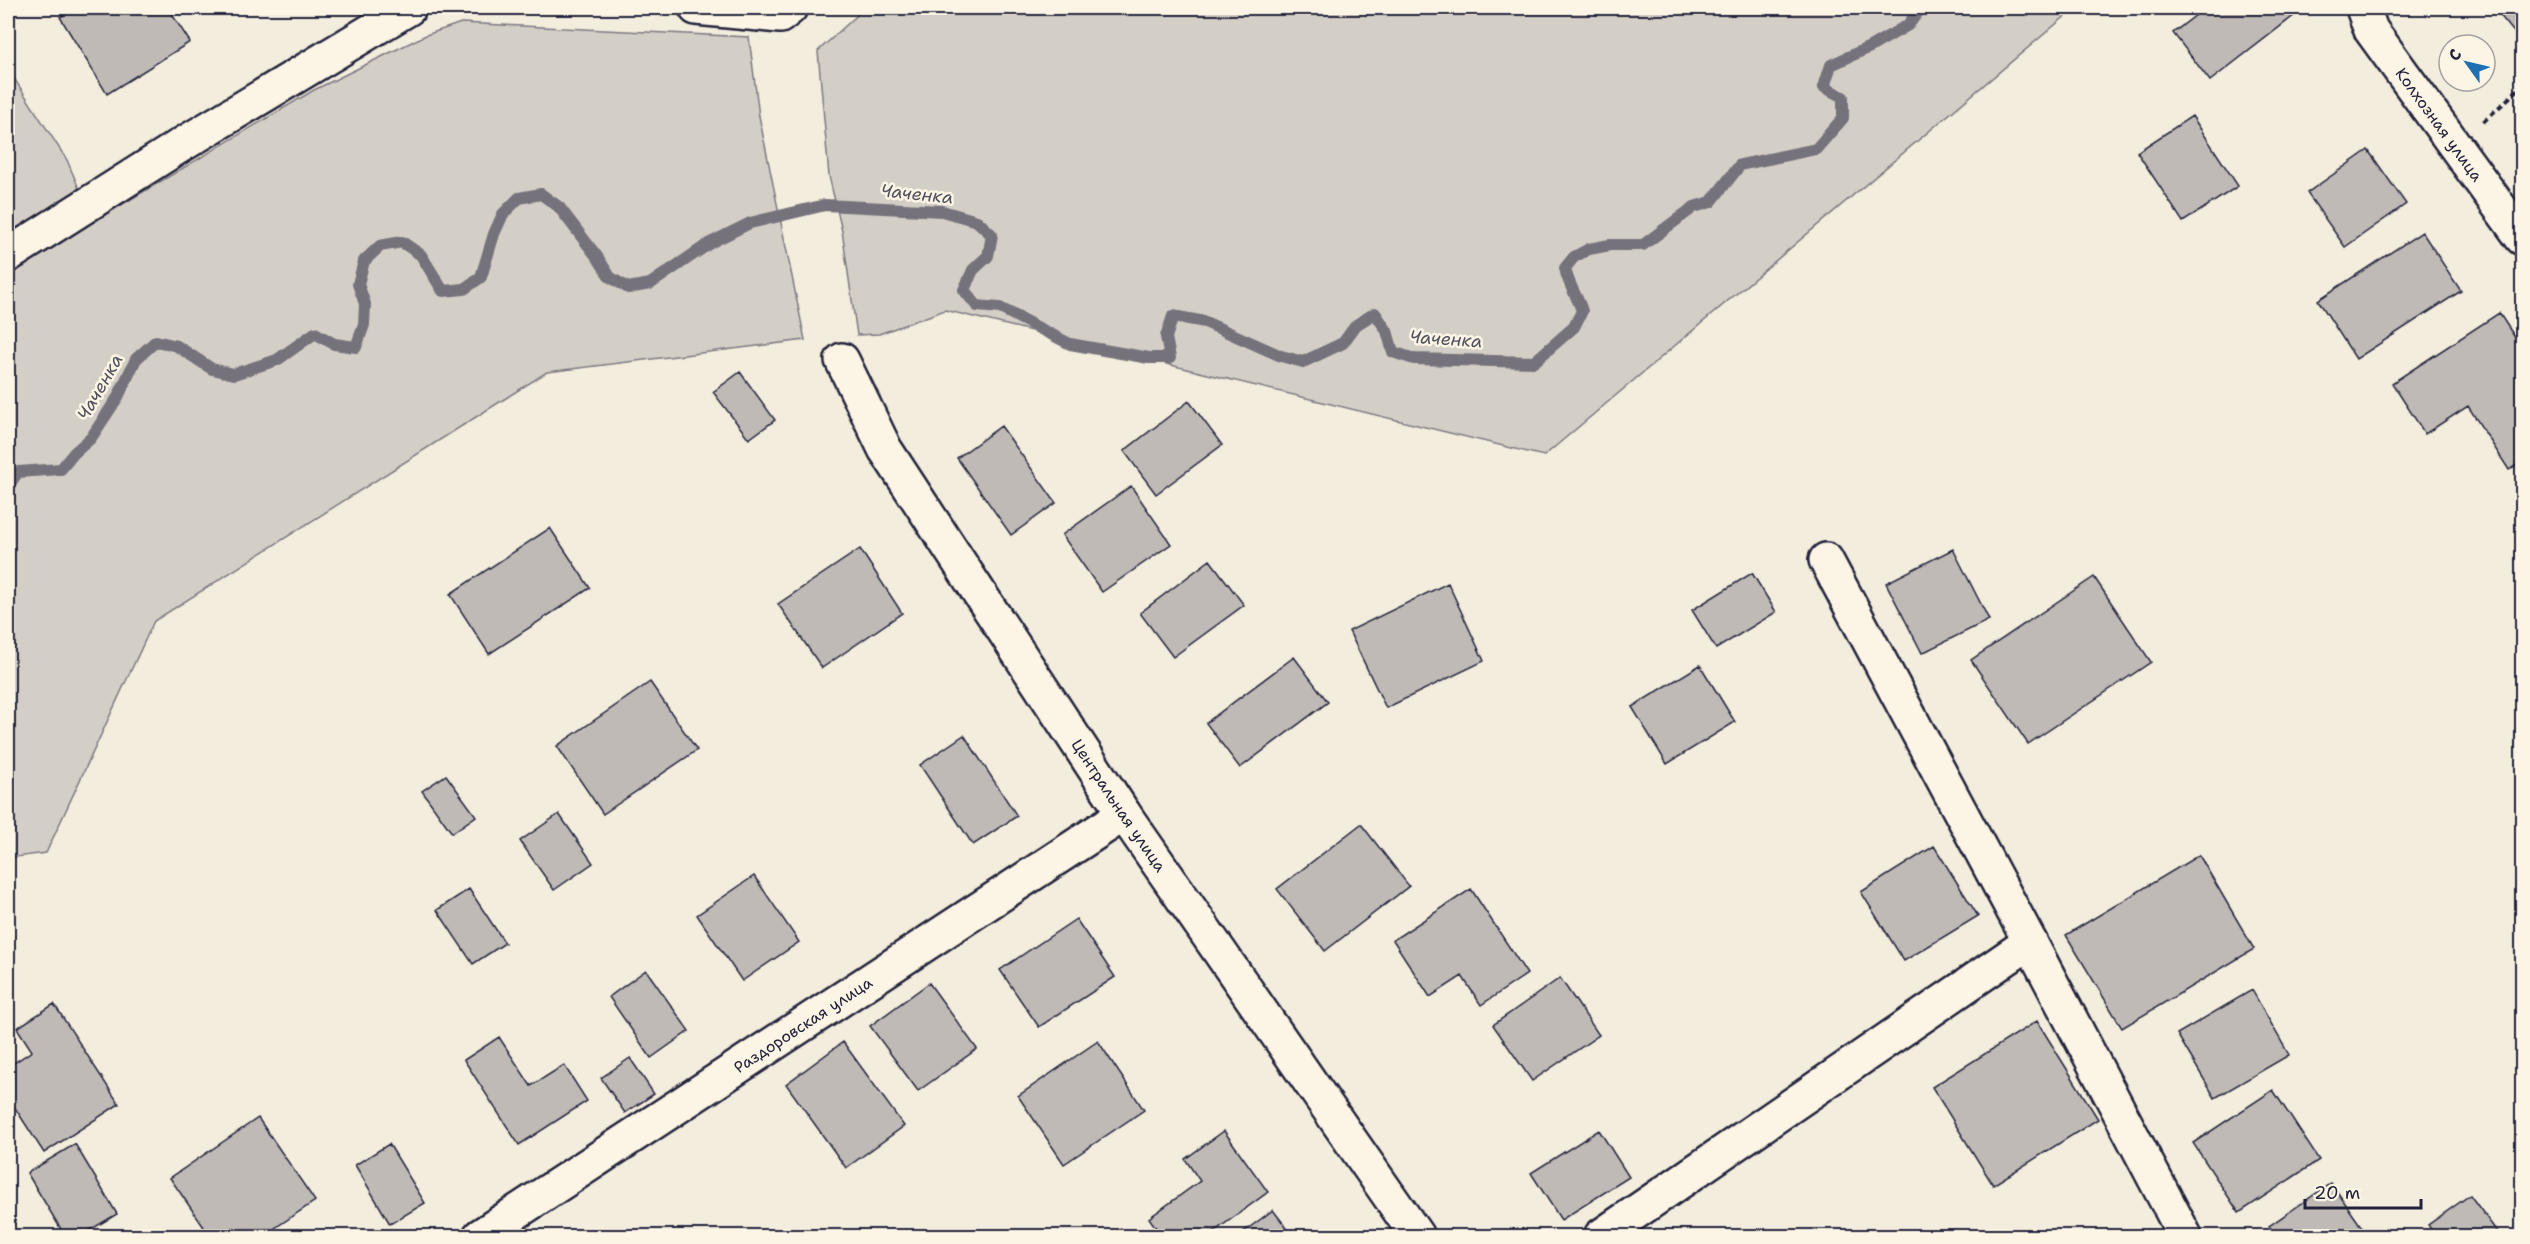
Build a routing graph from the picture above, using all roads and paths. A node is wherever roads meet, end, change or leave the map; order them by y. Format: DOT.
graph roads {
  1 [pos="409,8"];
  2 [pos="696,8"];
  3 [pos="2363,8"];
  4 [pos="785,12"];
  5 [pos="2523,86"];
  6 [pos="2456,146"];
  7 [pos="2523,237"];
  8 [pos="8,255"];
  9 [pos="842,360"];
  10 [pos="1826,560"];
  11 [pos="1124,814"];
  12 [pos="2030,942"];
  13 [pos="480,1236"];
  14 [pos="1417,1236"];
  15 [pos="1601,1236"];
  16 [pos="2185,1236"];
  1 -- 8 [label="street"];
  2 -- 4 [label="street"];
  3 -- 6 [label="street, Колхозная улица"];
  5 -- 6 [label="path"];
  6 -- 7 [label="street, Колхозная улица"];
  9 -- 11 [label="street, Центральная улица"];
  10 -- 12 [label="street"];
  11 -- 13 [label="street, Раздоровская улица"];
  11 -- 14 [label="street, Центральная улица"];
  12 -- 15 [label="street"];
  12 -- 16 [label="street"];
}
